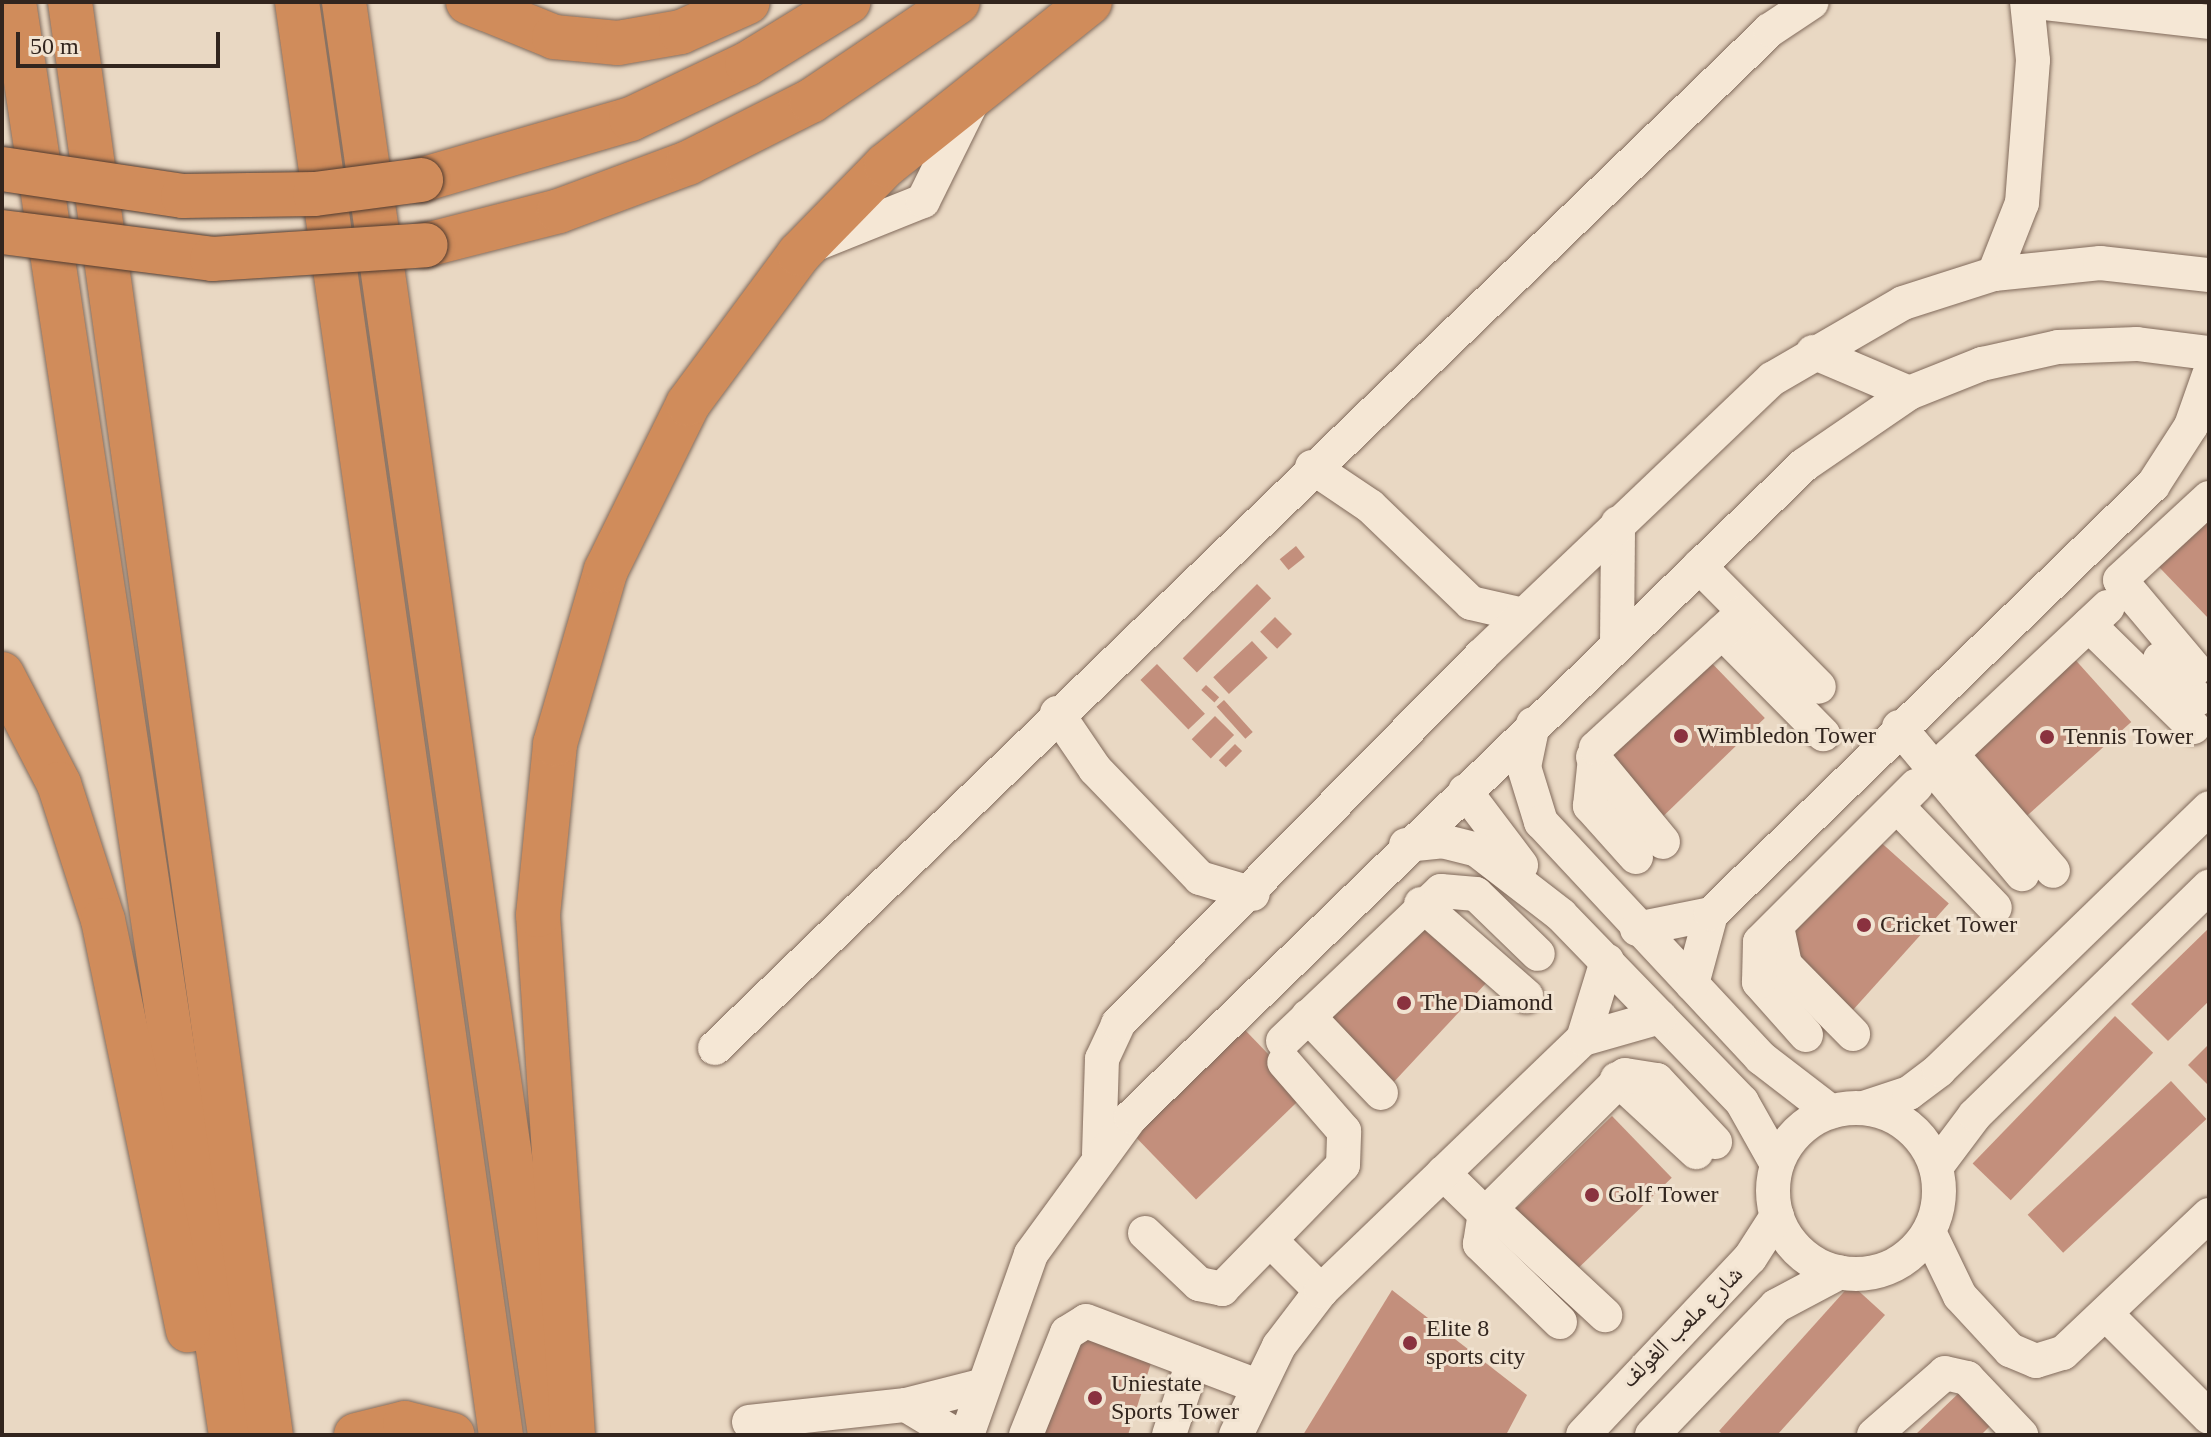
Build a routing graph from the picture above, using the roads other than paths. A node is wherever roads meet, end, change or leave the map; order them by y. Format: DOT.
graph roads {
  1 [pos="14,2"];
  2 [pos="70,2"];
  3 [pos="297,2"];
  4 [pos="344,2"];
  5 [pos="468,2"];
  6 [pos="748,2"];
  7 [pos="848,2"];
  8 [pos="958,2"];
  9 [pos="1090,2"];
  10 [pos="1812,2"];
  11 [pos="2037,2"];
  12 [pos="2209,22"];
  13 [pos="2,169"];
  14 [pos="2022,203"];
  15 [pos="2,232"];
  16 [pos="2065,265"];
  17 [pos="1994,274"];
  18 [pos="2209,275"];
  19 [pos="1813,352"];
  20 [pos="2209,353"];
  21 [pos="2209,375"];
  22 [pos="1909,393"];
  23 [pos="105,430"];
  24 [pos="1321,458"];
  25 [pos="2153,485"];
  26 [pos="2198,509"];
  27 [pos="1618,523"];
  28 [pos="1699,566"];
  29 [pos="2061,572"];
  30 [pos="1471,603"];
  31 [pos="1523,615"];
  32 [pos="2099,616"];
  33 [pos="1732,622"];
  34 [pos="1617,645"];
  35 [pos="1481,656"];
  36 [pos="2,674"];
  37 [pos="1819,687"];
  38 [pos="1048,722"];
  39 [pos="1533,724"];
  40 [pos="1823,734"];
  41 [pos="1889,736"];
  42 [pos="1924,780"];
  43 [pos="1467,789"];
  44 [pos="2209,808"];
  45 [pos="1406,845"];
  46 [pos="1650,850"];
  47 [pos="1200,878"];
  48 [pos="1588,879"];
  49 [pos="2209,887"];
  50 [pos="1253,894"];
  51 [pos="1421,904"];
  52 [pos="1711,914"];
  53 [pos="1561,915"];
  54 [pos="1777,927"];
  55 [pos="1637,929"];
  56 [pos="1206,939"];
  57 [pos="1538,954"];
  58 [pos="1607,961"];
  59 [pos="1692,984"];
  60 [pos="1526,996"];
  61 [pos="1246,1003"];
  62 [pos="1308,1016"];
  63 [pos="1660,1017"];
  64 [pos="1853,1034"];
  65 [pos="1806,1035"];
  66 [pos="1583,1039"];
  67 [pos="715,1048"];
  68 [pos="1283,1052"];
  69 [pos="1381,1093"];
  70 [pos="1864,1108"];
  71 [pos="1831,1112"];
  72 [pos="1367,1126"];
  73 [pos="1711,1152"];
  74 [pos="1099,1154"];
  75 [pos="1777,1164"];
  76 [pos="1936,1167"];
  77 [pos="1443,1173"];
  78 [pos="1488,1212"];
  79 [pos="2209,1215"];
  80 [pos="1777,1216"];
  81 [pos="1929,1232"];
  82 [pos="1145,1233"];
  83 [pos="1271,1241"];
  84 [pos="1886,1269"];
  85 [pos="1840,1272"];
  86 [pos="1321,1291"];
  87 [pos="1960,1296"];
  88 [pos="1605,1315"];
  89 [pos="2107,1315"];
  90 [pos="1560,1322"];
  91 [pos="1193,1362"];
  92 [pos="980,1386"];
  93 [pos="1257,1386"];
  94 [pos="906,1405"];
  95 [pos="2209,1417"];
  96 [pos="749,1422"];
  97 [pos="209,1435"];
  98 [pos="231,1435"];
  99 [pos="271,1435"];
  100 [pos="356,1435"];
  101 [pos="453,1435"];
  102 [pos="501,1435"];
  103 [pos="550,1435"];
  104 [pos="573,1435"];
  105 [pos="956,1435"];
  106 [pos="967,1435"];
  107 [pos="1026,1435"];
  108 [pos="1169,1435"];
  109 [pos="1236,1435"];
  110 [pos="1583,1435"];
  111 [pos="1652,1435"];
  112 [pos="1874,1435"];
  113 [pos="2021,1435"];
  1 -- 23 [label="highway, bridge"];
  2 -- 23 [label="highway, bridge"];
  3 -- 102 [label="highway, bridge"];
  4 -- 103 [label="highway, bridge"];
  5 -- 6 [label="highway"];
  7 -- 13 [label="highway, bridge"];
  8 -- 15 [label="highway, bridge"];
  9 -- 104 [label="highway"];
  10 -- 24 [label="street"];
  11 -- 12 [label="street"];
  11 -- 14 [label="street"];
  14 -- 16 [label="street"];
  14 -- 17 [label="street"];
  16 -- 17 [label="street"];
  16 -- 18 [label="street"];
  17 -- 19 [label="street"];
  19 -- 22 [label="street"];
  19 -- 27 [label="street"];
  20 -- 22 [label="street"];
  21 -- 25 [label="street"];
  22 -- 28 [label="street"];
  23 -- 98 [label="highway"];
  23 -- 99 [label="highway"];
  24 -- 30 [label="street"];
  24 -- 38 [label="street"];
  25 -- 26 [label="street"];
  25 -- 29 [label="street"];
  26 -- 32 [label="street"];
  27 -- 31 [label="street"];
  27 -- 34 [label="street"];
  28 -- 33 [label="street"];
  28 -- 34 [label="street"];
  29 -- 32 [label="street"];
  29 -- 41 [label="street"];
  30 -- 31 [label="street"];
  30 -- 35 [label="street"];
  31 -- 35 [label="street"];
  32 -- 42 [label="street"];
  33 -- 37 [label="street"];
  33 -- 40 [label="street"];
  33 -- 46 [label="street"];
  34 -- 39 [label="street"];
  35 -- 50 [label="street"];
  36 -- 97 [label="highway"];
  38 -- 47 [label="street"];
  38 -- 67 [label="street"];
  39 -- 43 [label="street"];
  39 -- 48 [label="street"];
  41 -- 42 [label="street"];
  41 -- 52 [label="street"];
  42 -- 42 [label="street"];
  42 -- 54 [label="street"];
  43 -- 45 [label="street"];
  43 -- 48 [label="street"];
  43 -- 53 [label="street"];
  44 -- 70 [label="street"];
  45 -- 53 [label="street"];
  45 -- 61 [label="street"];
  47 -- 50 [label="street"];
  47 -- 56 [label="street"];
  48 -- 55 [label="street"];
  49 -- 76 [label="street"];
  50 -- 56 [label="street"];
  51 -- 57 [label="street"];
  51 -- 60 [label="street"];
  51 -- 62 [label="street"];
  52 -- 55 [label="street"];
  52 -- 59 [label="street"];
  53 -- 58 [label="street"];
  54 -- 64 [label="street"];
  54 -- 65 [label="street"];
  55 -- 59 [label="street"];
  56 -- 74 [label="street"];
  58 -- 63 [label="street"];
  58 -- 66 [label="street"];
  59 -- 71 [label="street"];
  61 -- 68 [label="street"];
  61 -- 74 [label="street"];
  62 -- 68 [label="street"];
  62 -- 69 [label="street"];
  63 -- 66 [label="street"];
  63 -- 75 [label="street"];
  66 -- 77 [label="street"];
  68 -- 72 [label="street"];
  68 -- 83 [label="street"];
  70 -- 71 [label="street"];
  70 -- 76 [label="street"];
  71 -- 75 [label="street"];
  73 -- 78 [label="street"];
  74 -- 92 [label="street"];
  75 -- 80 [label="street"];
  76 -- 81 [label="street"];
  77 -- 78 [label="street"];
  77 -- 86 [label="street"];
  78 -- 88 [label="street"];
  78 -- 90 [label="street"];
  79 -- 89 [label="street"];
  80 -- 85 [label="street"];
  80 -- 110 [label="street, شارع ملعب الغولف"];
  81 -- 84 [label="street"];
  81 -- 87 [label="street"];
  82 -- 83 [label="street"];
  83 -- 86 [label="street"];
  84 -- 85 [label="street"];
  84 -- 87 [label="street"];
  85 -- 111 [label="street"];
  86 -- 93 [label="street"];
  87 -- 89 [label="street"];
  89 -- 95 [label="street"];
  91 -- 93 [label="street"];
  91 -- 107 [label="street"];
  91 -- 108 [label="street"];
  92 -- 94 [label="street"];
  92 -- 106 [label="street"];
  93 -- 109 [label="street"];
  94 -- 96 [label="street"];
  94 -- 105 [label="street"];
  100 -- 101 [label="highway"];
  112 -- 113 [label="street"];
}
